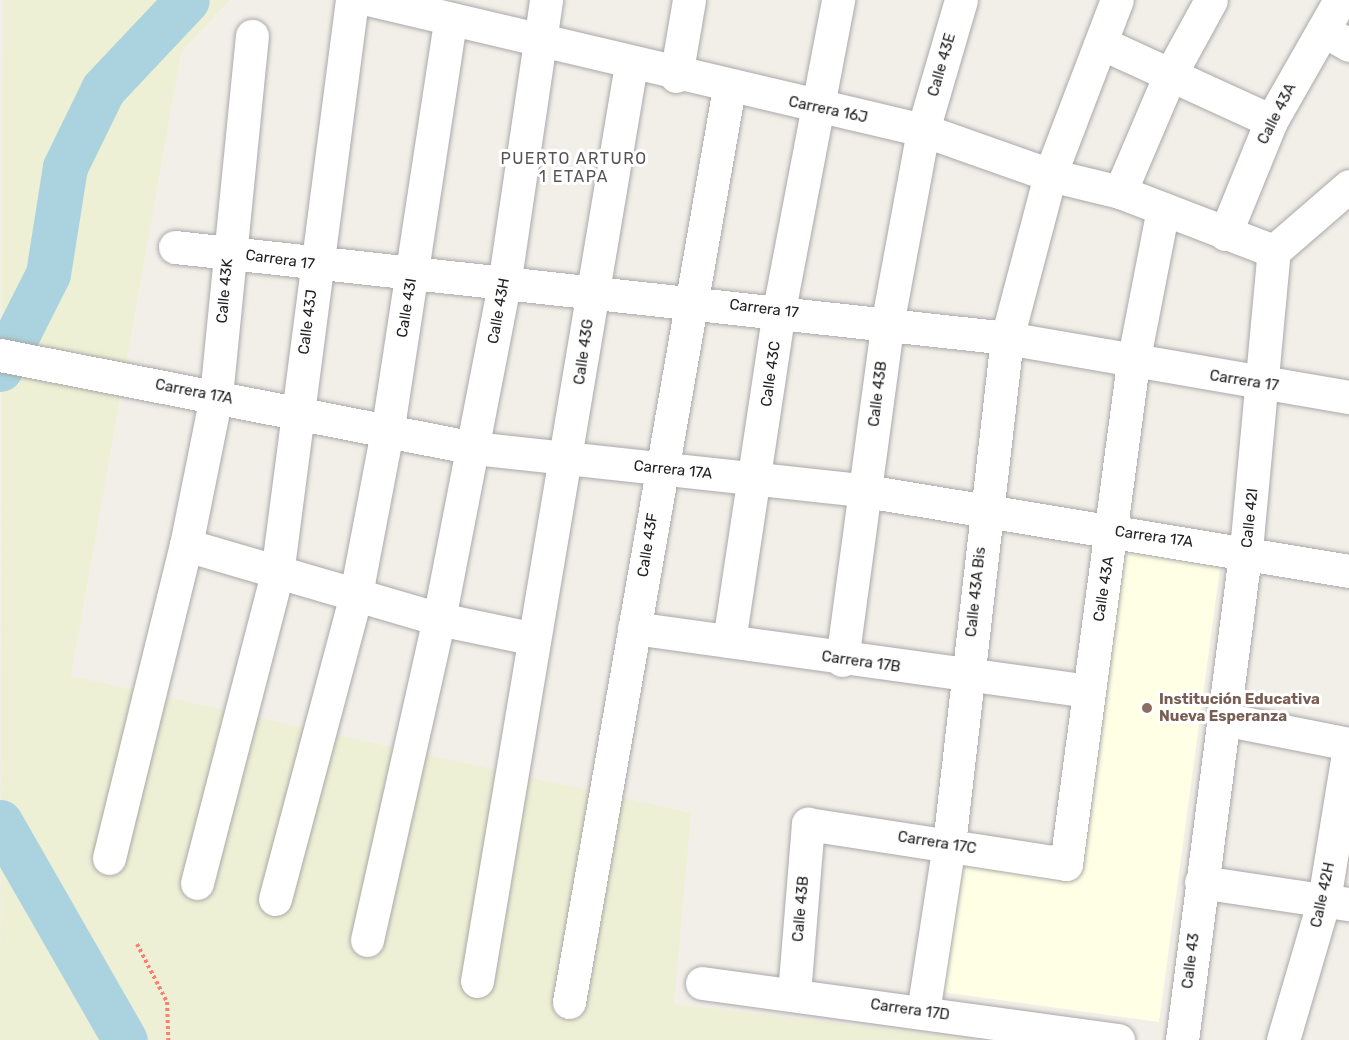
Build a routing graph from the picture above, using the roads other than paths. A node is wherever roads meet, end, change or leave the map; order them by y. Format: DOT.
graph roads {
  1 [pos="352,0"];
  2 [pos="372,0"];
  3 [pos="546,0"];
  4 [pos="689,0"];
  5 [pos="838,0"];
  6 [pos="961,0"];
  7 [pos="1117,0"];
  8 [pos="1211,0"];
  9 [pos="1340,0"];
  10 [pos="450,20"];
  11 [pos="252,36"];
  12 [pos="1336,37"];
  13 [pos="538,40"];
  14 [pos="1101,43"];
  15 [pos="632,65"];
  16 [pos="1170,75"];
  17 [pos="676,76"];
  18 [pos="729,88"];
  19 [pos="814,108"];
  20 [pos="1271,121"];
  21 [pos="922,130"];
  22 [pos="1050,175"];
  23 [pos="1349,186"];
  24 [pos="1119,192"];
  25 [pos="1163,209"];
  26 [pos="1225,234"];
  27 [pos="175,247"];
  28 [pos="1274,251"];
  29 [pos="229,252"];
  30 [pos="315,265"];
  31 [pos="413,275"];
  32 [pos="504,285"];
  33 [pos="593,290"];
  34 [pos="691,301"];
  35 [pos="779,310"];
  36 [pos="887,325"];
  37 [pos="1007,338"];
  38 [pos="0,355"];
  39 [pos="1133,363"];
  40 [pos="1263,384"];
  41 [pos="216,396"];
  42 [pos="1349,397"];
  43 [pos="296,412"];
  44 [pos="388,427"];
  45 [pos="473,448"];
  46 [pos="568,462"];
  47 [pos="661,467"];
  48 [pos="757,479"];
  49 [pos="866,492"];
  50 [pos="985,511"];
  51 [pos="1113,531"];
  52 [pos="186,545"];
  53 [pos="1246,550"];
  54 [pos="1349,571"];
  55 [pos="277,574"];
  56 [pos="356,594"];
  57 [pos="438,619"];
  58 [pos="634,628"];
  59 [pos="531,638"];
  60 [pos="729,641"];
  61 [pos="842,660"];
  62 [pos="967,676"];
  63 [pos="1088,691"];
  64 [pos="1223,719"];
  65 [pos="1349,746"];
  66 [pos="808,824"];
  67 [pos="949,844"];
  68 [pos="109,858"];
  69 [pos="1066,864"];
  70 [pos="1201,882"];
  71 [pos="197,883"];
  72 [pos="274,898"];
  73 [pos="1337,902"];
  74 [pos="366,940"];
  75 [pos="477,981"];
  76 [pos="702,983"];
  77 [pos="794,994"];
  78 [pos="569,1002"];
  79 [pos="923,1012"];
  80 [pos="1118,1040"];
  81 [pos="1182,1040"];
  82 [pos="1283,1040"];
  1 -- 30 [label="street, Calle 43J"];
  2 -- 10 [label="street, Carrera 16J"];
  3 -- 13 [label="street, Calle 43H"];
  4 -- 17 [label="street"];
  5 -- 19 [label="street"];
  6 -- 21 [label="street, Calle 43E"];
  7 -- 14 [label="street"];
  8 -- 16 [label="street"];
  9 -- 12 [label="street, Calle 43A"];
  10 -- 13 [label="street, Carrera 16J"];
  10 -- 31 [label="street, Calle 43I"];
  11 -- 29 [label="street, Calle 43K"];
  12 -- 20 [label="street, Calle 43A"];
  13 -- 15 [label="street, Carrera 16J"];
  13 -- 32 [label="street, Calle 43H"];
  14 -- 16 [label="street"];
  14 -- 22 [label="street"];
  15 -- 17 [label="street, Carrera 16J"];
  15 -- 33 [label="street, Calle 43G"];
  16 -- 20 [label="street"];
  16 -- 24 [label="street"];
  17 -- 18 [label="street, Carrera 16J"];
  18 -- 19 [label="street, Carrera 16J"];
  18 -- 34 [label="street, Calle 43F"];
  19 -- 21 [label="street, Carrera 16J"];
  19 -- 35 [label="street, Calle 43C"];
  20 -- 26 [label="street, Calle 43A"];
  21 -- 22 [label="street, Carrera 16J"];
  21 -- 36 [label="street, Calle 43B"];
  22 -- 24 [label="street, Carrera 16J"];
  22 -- 37 [label="street, Calle 43A Bis"];
  23 -- 28 [label="street"];
  24 -- 25 [label="street, Carrera 16J"];
  25 -- 26 [label="street, Carrera 16J"];
  25 -- 39 [label="street, Calle 43A"];
  26 -- 28 [label="street, Carrera 16J"];
  27 -- 29 [label="street, Carrera 17"];
  28 -- 40 [label="street, Calle 42I"];
  29 -- 30 [label="street, Carrera 17"];
  29 -- 41 [label="street, Calle 43K"];
  30 -- 31 [label="street, Carrera 17"];
  30 -- 43 [label="street, Calle 43J"];
  31 -- 32 [label="street, Carrera 17"];
  31 -- 44 [label="street, Calle 43I"];
  32 -- 33 [label="street, Carrera 17"];
  32 -- 45 [label="street, Calle 43H"];
  33 -- 34 [label="street, Carrera 17"];
  33 -- 46 [label="street, Calle 43G"];
  34 -- 35 [label="street, Carrera 17"];
  34 -- 47 [label="street, Calle 43F"];
  35 -- 36 [label="street, Carrera 17"];
  35 -- 48 [label="street, Calle 43C"];
  36 -- 37 [label="street, Carrera 17"];
  36 -- 49 [label="street, Calle 43B"];
  37 -- 39 [label="street, Carrera 17"];
  37 -- 50 [label="street, Calle 43A Bis"];
  38 -- 41 [label="street, Carrera 17A"];
  39 -- 40 [label="street, Carrera 17"];
  39 -- 51 [label="street, Calle 43A"];
  40 -- 42 [label="street, Carrera 17"];
  40 -- 53 [label="street, Calle 42I"];
  41 -- 43 [label="street, Carrera 17A"];
  41 -- 52 [label="street, Calle 43K"];
  43 -- 44 [label="street, Carrera 17A"];
  43 -- 55 [label="street, Calle 43J"];
  44 -- 45 [label="street, Carrera 17A"];
  44 -- 56 [label="street, Calle 43I"];
  45 -- 46 [label="street, Carrera 17A"];
  45 -- 57 [label="street, Calle 43H"];
  46 -- 47 [label="street, Carrera 17A"];
  46 -- 59 [label="street, Calle 43G"];
  47 -- 48 [label="street, Carrera 17A"];
  47 -- 58 [label="street, Calle 43F"];
  48 -- 49 [label="street, Carrera 17A"];
  48 -- 60 [label="street, Calle 43C"];
  49 -- 50 [label="street, Carrera 17A"];
  49 -- 61 [label="street, Calle 43B"];
  50 -- 51 [label="street, Carrera 17A"];
  50 -- 62 [label="street, Calle 43A Bis"];
  51 -- 53 [label="street, Carrera 17A"];
  51 -- 63 [label="street, Calle 43A"];
  52 -- 55 [label="street"];
  52 -- 68 [label="street, Calle 43K"];
  53 -- 54 [label="street, Carrera 17A"];
  53 -- 64 [label="street, Calle 42I"];
  55 -- 56 [label="street"];
  55 -- 71 [label="street, Calle 43J"];
  56 -- 57 [label="street"];
  56 -- 72 [label="street, Calle 43I"];
  57 -- 59 [label="street"];
  57 -- 74 [label="street, Calle 43H"];
  58 -- 60 [label="street, Carrera 17B"];
  58 -- 78 [label="street, Calle 43F"];
  59 -- 75 [label="street, Calle 43G"];
  60 -- 61 [label="street, Carrera 17B"];
  61 -- 62 [label="street, Carrera 17B"];
  62 -- 63 [label="street, Carrera 17B"];
  62 -- 67 [label="street, Calle 43A Bis"];
  63 -- 69 [label="street, Calle 43A"];
  64 -- 65 [label="street"];
  64 -- 70 [label="street, Calle 42I"];
  65 -- 73 [label="street, Calle 42H"];
  66 -- 67 [label="street, Carrera 17C"];
  66 -- 77 [label="street, Calle 43B"];
  67 -- 69 [label="street, Carrera 17C"];
  67 -- 79 [label="street, Calle 43A Bis"];
  70 -- 73 [label="street"];
  70 -- 81 [label="street, Calle 43"];
  73 -- 82 [label="street, Calle 42H"];
  76 -- 77 [label="street, Carrera 17D"];
  77 -- 79 [label="street, Carrera 17D"];
  79 -- 80 [label="street, Carrera 17D"];
}
